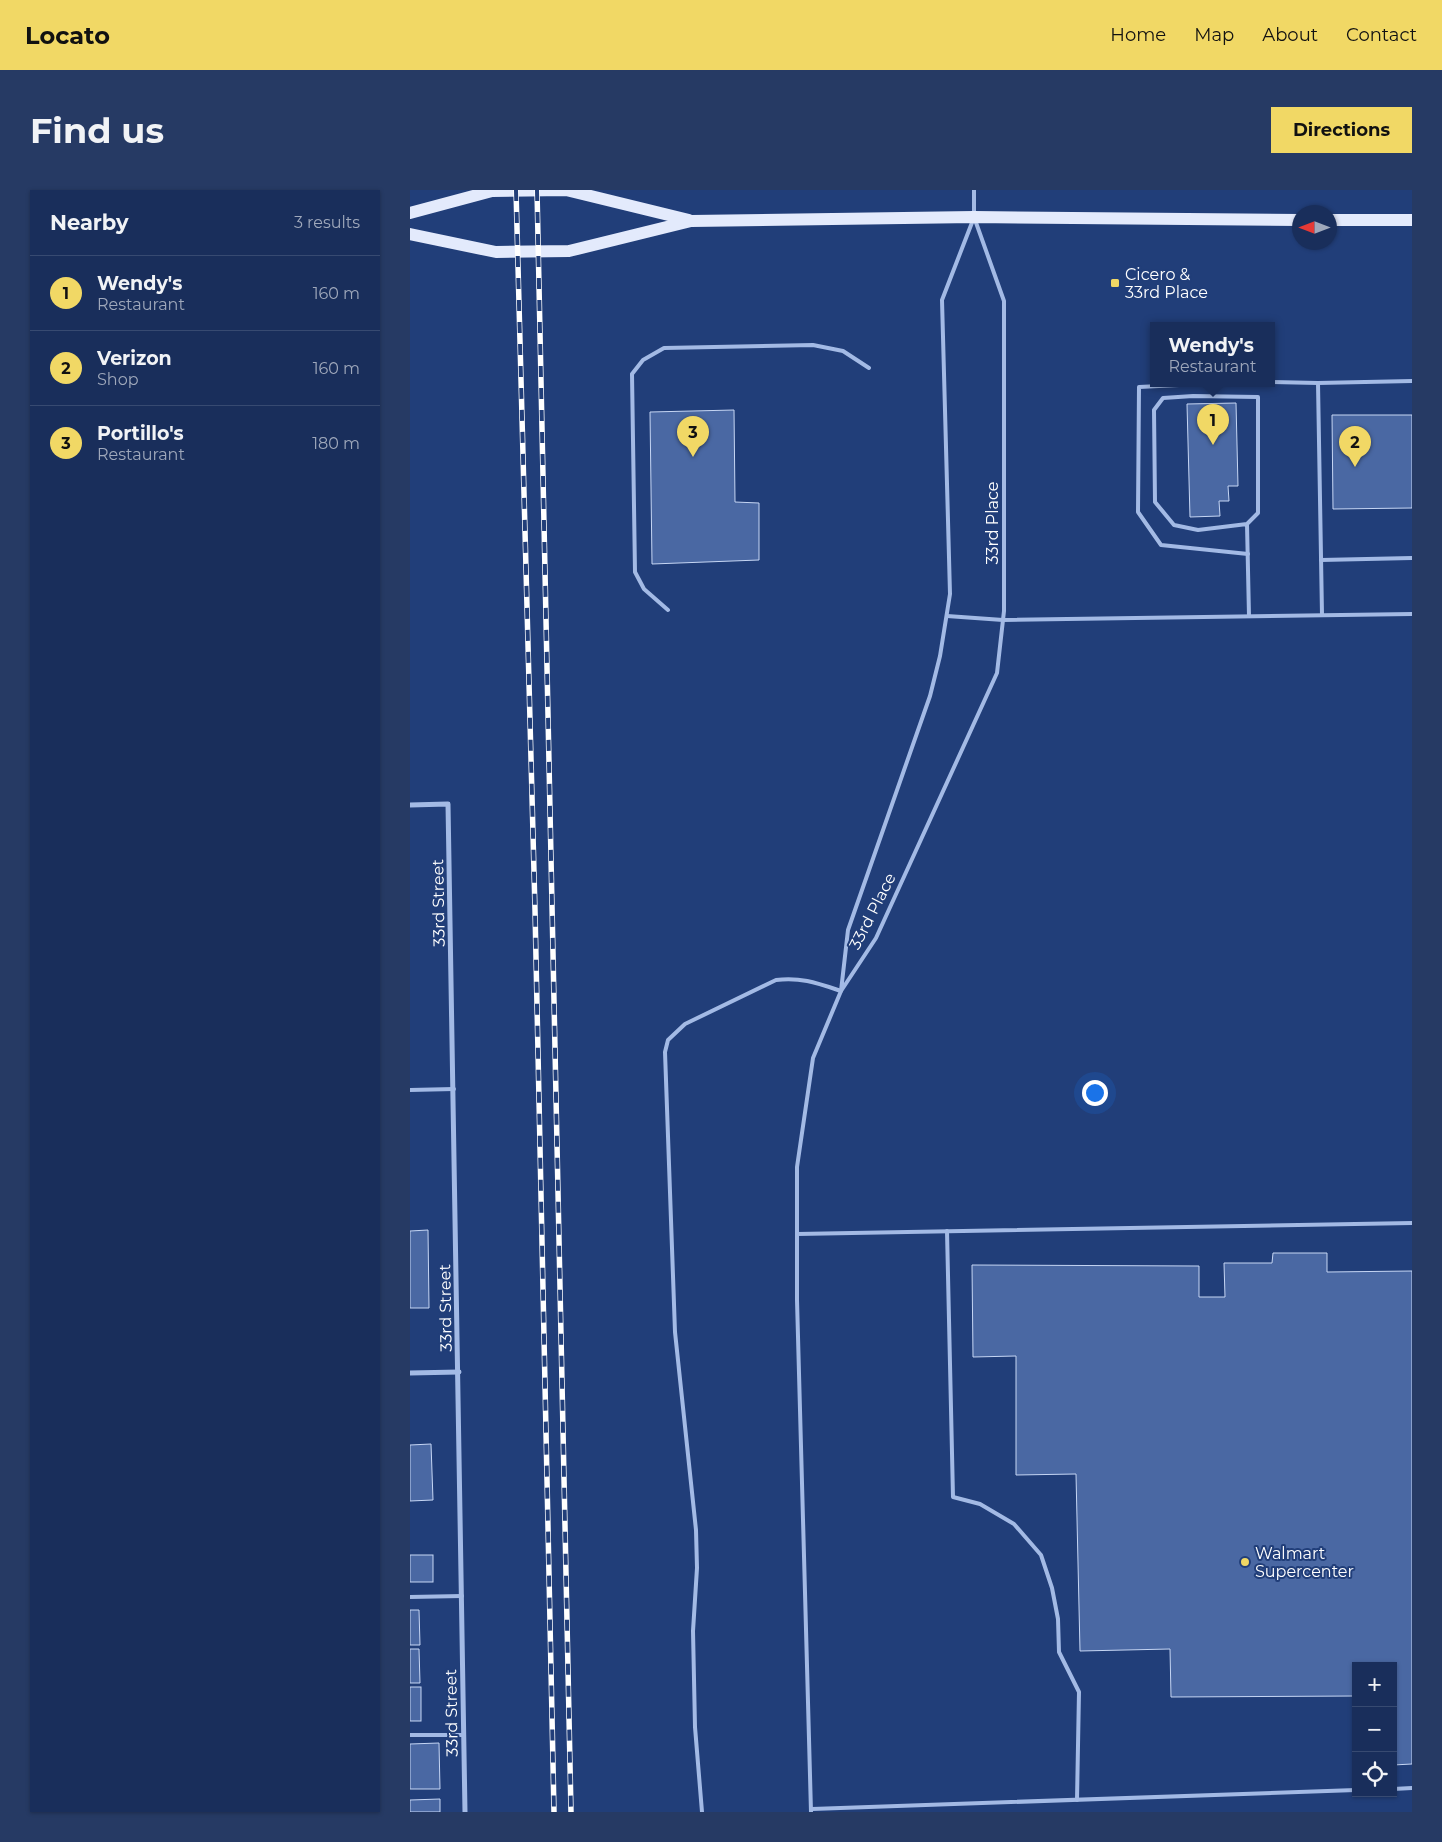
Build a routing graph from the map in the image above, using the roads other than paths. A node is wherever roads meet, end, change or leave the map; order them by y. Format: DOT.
graph roads {
  1 [pos="974,190"];
  2 [pos="410,213"];
  3 [pos="974,218"];
  4 [pos="1292,220"];
  5 [pos="1337,220"];
  6 [pos="1412,220"];
  7 [pos="691,221"];
  8 [pos="410,234"];
  9 [pos="869,368"];
  10 [pos="1412,381"];
  11 [pos="1275,382"];
  12 [pos="1318,383"];
  13 [pos="1150,386"];
  14 [pos="1247,524"];
  15 [pos="1248,554"];
  16 [pos="1412,558"];
  17 [pos="1321,560"];
  18 [pos="668,610"];
  19 [pos="1412,614"];
  20 [pos="1322,615"];
  21 [pos="946,616"];
  22 [pos="1249,616"];
  23 [pos="1003,620"];
  24 [pos="410,804"];
  25 [pos="841,990"];
  26 [pos="454,1089"];
  27 [pos="410,1090"];
  28 [pos="1412,1223"];
  29 [pos="948,1231"];
  30 [pos="797,1234"];
  31 [pos="459,1372"];
  32 [pos="410,1373"];
  33 [pos="462,1596"];
  34 [pos="410,1597"];
  35 [pos="410,1735"];
  36 [pos="464,1735"];
  37 [pos="1412,1788"];
  38 [pos="1397,1789"];
  39 [pos="1352,1790"];
  40 [pos="1077,1800"];
  41 [pos="813,1811"];
  42 [pos="465,1812"];
  43 [pos="702,1812"];
  1 -- 3 [label="lane, 33rd Place"];
  2 -- 7 [label="main road"];
  3 -- 4 [label="main road"];
  3 -- 7 [label="main road"];
  3 -- 21 [label="lane, 33rd Place"];
  3 -- 23 [label="lane, 33rd Place"];
  5 -- 6 [label="main road"];
  7 -- 8 [label="main road"];
  9 -- 18 [label="lane"];
  10 -- 12 [label="lane"];
  11 -- 12 [label="lane"];
  12 -- 17 [label="lane"];
  13 -- 15 [label="lane"];
  14 -- 14 [label="lane"];
  14 -- 15 [label="lane"];
  15 -- 22 [label="lane"];
  16 -- 17 [label="lane"];
  17 -- 20 [label="lane"];
  19 -- 20 [label="lane"];
  20 -- 22 [label="lane"];
  21 -- 23 [label="lane"];
  21 -- 25 [label="lane, 33rd Place"];
  22 -- 23 [label="lane"];
  23 -- 25 [label="lane, 33rd Place"];
  24 -- 26 [label="street, 33rd Street"];
  25 -- 30 [label="lane"];
  25 -- 43 [label="lane"];
  26 -- 27 [label="lane"];
  26 -- 31 [label="street, 33rd Street"];
  28 -- 29 [label="lane"];
  29 -- 30 [label="lane"];
  29 -- 40 [label="lane"];
  30 -- 41 [label="lane"];
  31 -- 32 [label="street"];
  31 -- 33 [label="street, 33rd Street"];
  33 -- 34 [label="lane"];
  33 -- 36 [label="street, 33rd Street"];
  35 -- 36 [label="lane"];
  36 -- 42 [label="street, 33rd Street"];
  37 -- 38 [label="lane"];
  39 -- 40 [label="lane"];
  40 -- 41 [label="lane"];
}
